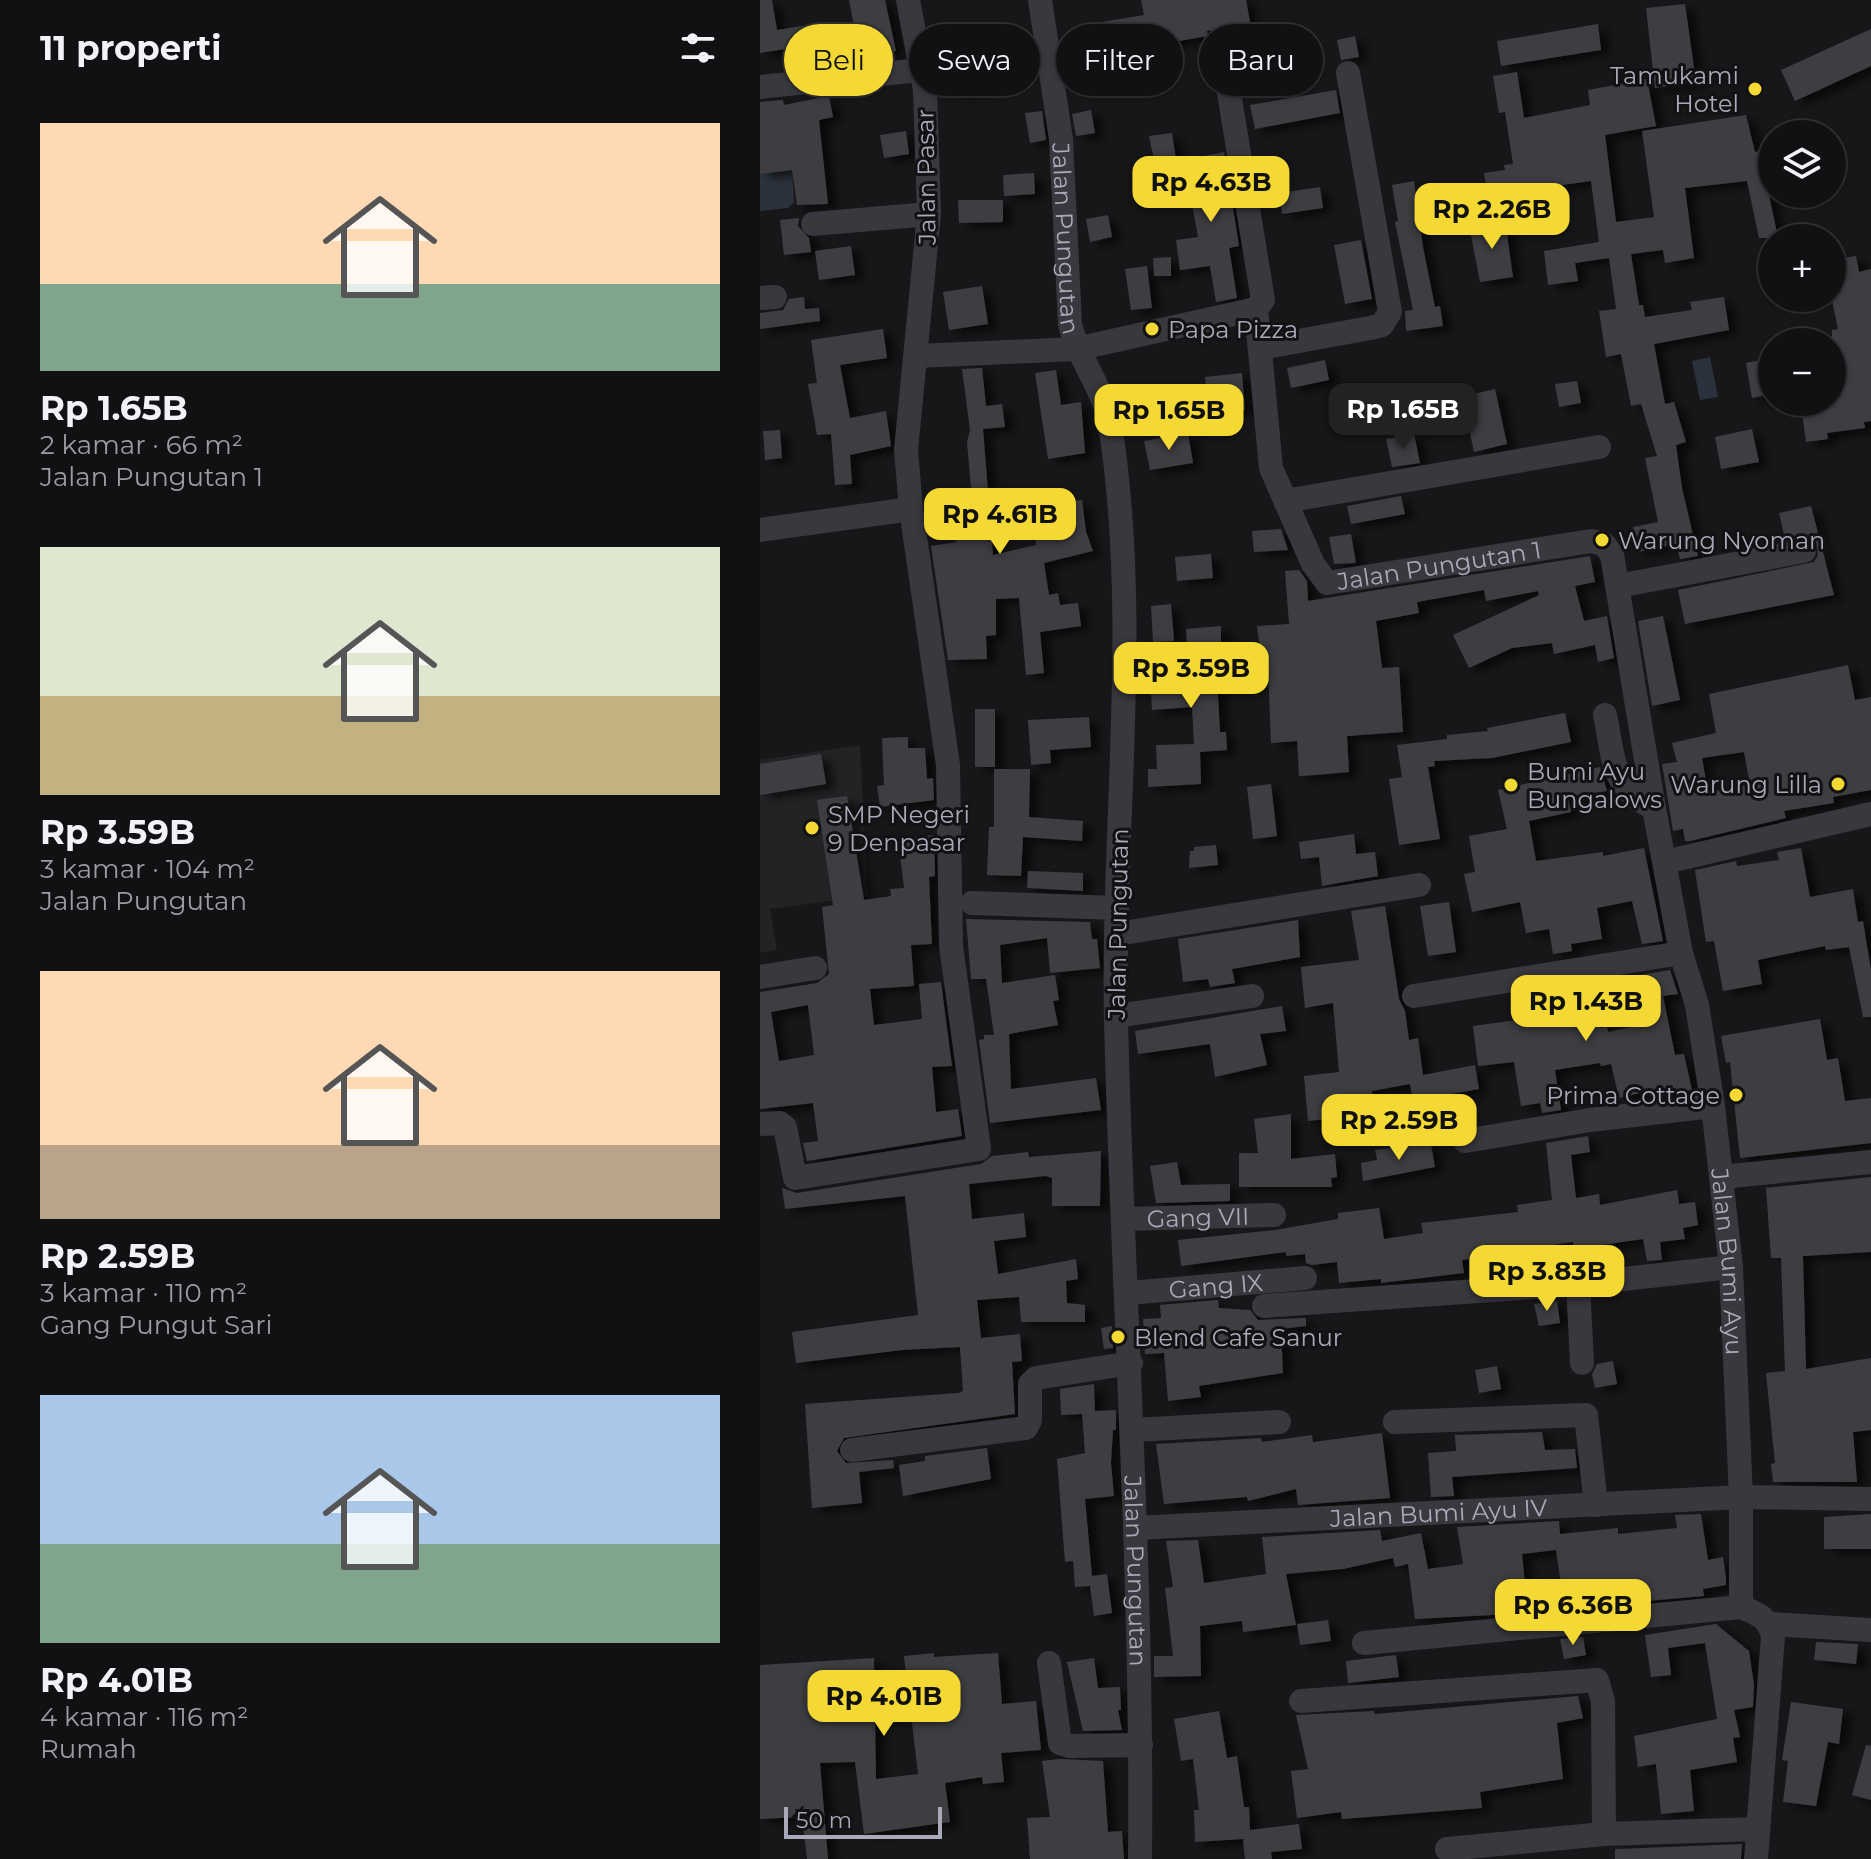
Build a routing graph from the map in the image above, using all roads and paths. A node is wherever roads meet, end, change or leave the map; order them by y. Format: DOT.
graph roads {
  1 [pos="908,0"];
  2 [pos="1040,0"];
  3 [pos="912,24"];
  4 [pos="909,71"];
  5 [pos="1348,73"];
  6 [pos="760,87"];
  7 [pos="923,96"];
  8 [pos="1230,96"];
  9 [pos="929,214"];
  10 [pos="813,224"];
  11 [pos="1256,309"];
  12 [pos="1260,348"];
  13 [pos="1076,349"];
  14 [pos="918,356"];
  15 [pos="1599,447"];
  16 [pos="1285,501"];
  17 [pos="911,509"];
  18 [pos="760,530"];
  19 [pos="1804,551"];
  20 [pos="1618,586"];
  21 [pos="1605,715"];
  22 [pos="1654,808"];
  23 [pos="1871,814"];
  24 [pos="1665,862"];
  25 [pos="1419,885"];
  26 [pos="972,903"];
  27 [pos="1117,908"];
  28 [pos="1117,934"];
  29 [pos="1681,953"];
  30 [pos="815,968"];
  31 [pos="760,977"];
  32 [pos="1252,996"];
  33 [pos="1414,996"];
  34 [pos="1116,1016"];
  35 [pos="1713,1106"];
  36 [pos="760,1124"];
  37 [pos="1465,1141"];
  38 [pos="1871,1162"];
  39 [pos="1721,1177"];
  40 [pos="1274,1215"];
  41 [pos="1124,1219"];
  42 [pos="1731,1267"];
  43 [pos="1305,1278"];
  44 [pos="1578,1284"];
  45 [pos="1128,1293"];
  46 [pos="1264,1306"];
  47 [pos="1131,1363"];
  48 [pos="1582,1363"];
  49 [pos="1279,1422"];
  50 [pos="1395,1422"];
  51 [pos="1134,1430"];
  52 [pos="852,1450"];
  53 [pos="1741,1497"];
  54 [pos="1871,1499"];
  55 [pos="1596,1505"];
  56 [pos="1135,1528"];
  57 [pos="1741,1607"];
  58 [pos="1770,1624"];
  59 [pos="1871,1630"];
  60 [pos="1364,1643"];
  61 [pos="1049,1663"];
  62 [pos="1301,1701"];
  63 [pos="1141,1745"];
  64 [pos="1757,1829"];
  65 [pos="1604,1834"];
  66 [pos="1447,1849"];
  67 [pos="1140,1859"];
  68 [pos="1756,1859"];
  1 -- 3 [label="street, Jalan Pasar"];
  2 -- 13 [label="street, Jalan Pungutan"];
  4 -- 6 [label="street"];
  5 -- 12 [label="street"];
  7 -- 9 [label="street, Jalan Pasar"];
  8 -- 11 [label="street, Jalan Pungutan 1"];
  9 -- 10 [label="street"];
  9 -- 14 [label="street, Jalan Pasar"];
  11 -- 12 [label="street, Jalan Pungutan 1"];
  11 -- 13 [label="street"];
  12 -- 16 [label="street, Jalan Pungutan 1"];
  13 -- 14 [label="street"];
  13 -- 27 [label="street, Jalan Pungutan"];
  14 -- 17 [label="street, Jalan Pasar"];
  15 -- 16 [label="street"];
  16 -- 20 [label="street, Jalan Pungutan 1"];
  17 -- 18 [label="street"];
  17 -- 36 [label="street, Jalan Pasar"];
  19 -- 20 [label="street"];
  20 -- 22 [label="street, Jalan Pungutan 1"];
  21 -- 22 [label="street"];
  22 -- 24 [label="street, Jalan Pungutan 1"];
  23 -- 24 [label="street"];
  24 -- 29 [label="street, Jalan Bumi Ayu"];
  25 -- 28 [label="street"];
  26 -- 27 [label="street"];
  27 -- 28 [label="street, Jalan Pungutan"];
  28 -- 34 [label="street, Jalan Pungutan"];
  29 -- 33 [label="street"];
  29 -- 35 [label="street, Jalan Bumi Ayu"];
  30 -- 31 [label="street"];
  32 -- 34 [label="street"];
  34 -- 41 [label="street, Jalan Pungutan"];
  35 -- 37 [label="street"];
  35 -- 39 [label="street, Jalan Bumi Ayu"];
  38 -- 39 [label="street"];
  39 -- 42 [label="street, Jalan Bumi Ayu"];
  40 -- 41 [label="street, Gang VII"];
  41 -- 45 [label="street, Jalan Pungutan"];
  42 -- 44 [label="street"];
  42 -- 53 [label="street, Jalan Bumi Ayu"];
  43 -- 45 [label="street, Gang IX"];
  44 -- 46 [label="street"];
  44 -- 48 [label="street"];
  45 -- 47 [label="street, Jalan Pungutan"];
  47 -- 51 [label="street, Jalan Pungutan"];
  47 -- 52 [label="street"];
  49 -- 51 [label="street"];
  50 -- 55 [label="street"];
  51 -- 56 [label="street, Jalan Pungutan"];
  53 -- 54 [label="street, Jalan Bumi Ayu IV"];
  53 -- 55 [label="street, Jalan Bumi Ayu IV"];
  53 -- 57 [label="street, Jalan Bumi Ayu"];
  55 -- 56 [label="street, Jalan Bumi Ayu IV"];
  56 -- 63 [label="street, Jalan Pungutan"];
  57 -- 58 [label="street"];
  57 -- 60 [label="street"];
  58 -- 59 [label="street"];
  58 -- 64 [label="street"];
  61 -- 63 [label="street"];
  62 -- 65 [label="street"];
  63 -- 67 [label="street, Jalan Pungutan"];
  64 -- 65 [label="street"];
  64 -- 68 [label="street"];
  65 -- 66 [label="street"];
}
